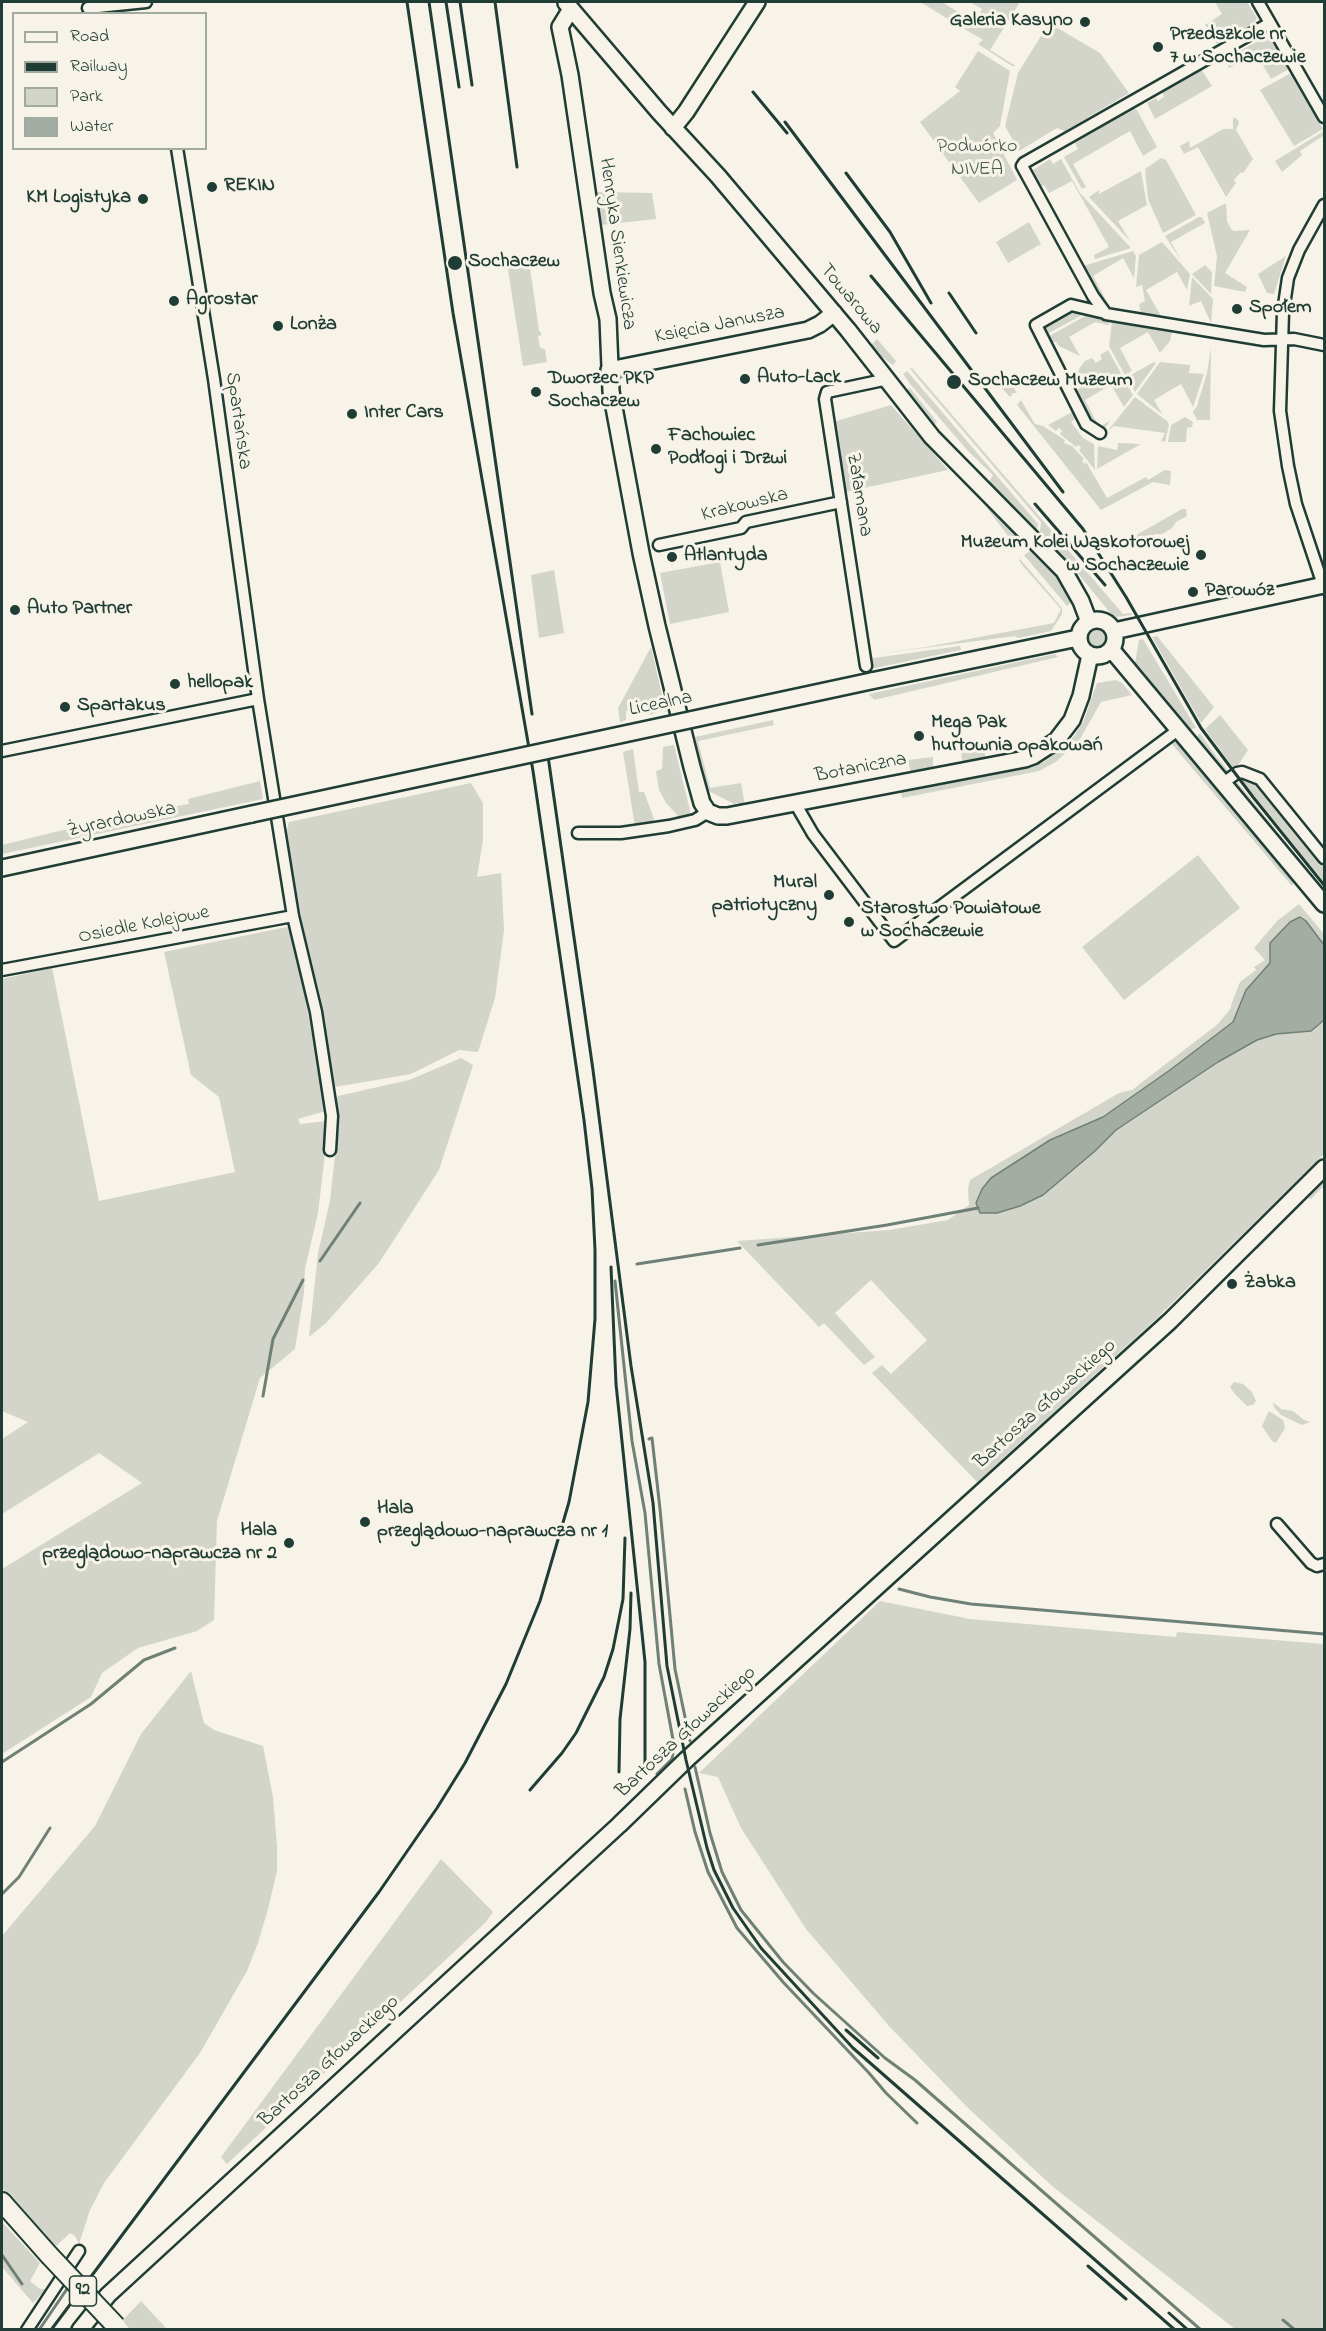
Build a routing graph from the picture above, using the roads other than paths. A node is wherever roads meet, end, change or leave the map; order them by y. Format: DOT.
graph roads {
  1 [pos="146,2"];
  2 [pos="757,2"];
  3 [pos="1257,2"];
  4 [pos="568,5"];
  5 [pos="88,8"];
  6 [pos="1270,23"];
  7 [pos="1324,117"];
  8 [pos="673,128"];
  9 [pos="177,150"];
  10 [pos="1324,205"];
  11 [pos="1088,287"];
  12 [pos="1071,305"];
  13 [pos="834,313"];
  14 [pos="1106,314"];
  15 [pos="1281,339"];
  16 [pos="1324,345"];
  17 [pos="609,370"];
  18 [pos="888,379"];
  19 [pos="1100,433"];
  20 [pos="841,502"];
  21 [pos="658,545"];
  22 [pos="1324,586"];
  23 [pos="1089,622"];
  24 [pos="1114,631"];
  25 [pos="1078,638"];
  26 [pos="1111,649"];
  27 [pos="1090,655"];
  28 [pos="866,666"];
  29 [pos="865,680"];
  30 [pos="258,699"];
  31 [pos="680,717"];
  32 [pos="1178,730"];
  33 [pos="2,751"];
  34 [pos="1223,783"];
  35 [pos="795,803"];
  36 [pos="708,812"];
  37 [pos="252,814"];
  38 [pos="578,833"];
  39 [pos="1324,858"];
  40 [pos="2,868"];
  41 [pos="1324,904"];
  42 [pos="293,916"];
  43 [pos="2,970"];
  44 [pos="330,1150"];
  45 [pos="1324,1168"];
  46 [pos="1277,1524"];
  47 [pos="1324,1564"];
  48 [pos="2,2202"];
  49 [pos="79,2251"];
  50 [pos="117,2328"];
  51 [pos="27,2330"];
  52 [pos="80,2330"];
  1 -- 5 [label="street"];
  2 -- 8 [label="street"];
  3 -- 6 [label="street"];
  4 -- 8 [label="street, Towarowa"];
  4 -- 17 [label="street, Henryka Sienkiewicza"];
  6 -- 7 [label="street"];
  6 -- 11 [label="street"];
  8 -- 13 [label="street, Towarowa"];
  9 -- 30 [label="street, Spartańska"];
  10 -- 15 [label="street"];
  11 -- 12 [label="street"];
  11 -- 14 [label="street"];
  12 -- 14 [label="street"];
  12 -- 19 [label="street"];
  13 -- 17 [label="street, Księcia Janusza"];
  13 -- 18 [label="street, Towarowa"];
  14 -- 15 [label="street"];
  15 -- 16 [label="street"];
  15 -- 22 [label="street"];
  17 -- 31 [label="street, Henryka Sienkiewicza"];
  18 -- 20 [label="street, Załamana"];
  18 -- 23 [label="street, Towarowa"];
  20 -- 21 [label="street, Krakowska"];
  20 -- 28 [label="street, Załamana"];
  22 -- 24 [label="street"];
  23 -- 24 [label="street"];
  23 -- 25 [label="street"];
  24 -- 26 [label="street"];
  25 -- 27 [label="street"];
  25 -- 29 [label="street, Licealna"];
  26 -- 27 [label="street"];
  26 -- 32 [label="street"];
  27 -- 35 [label="street, Botaniczna"];
  29 -- 31 [label="street, Licealna"];
  29 -- 37 [label="street, Licealna, bridge"];
  30 -- 33 [label="street"];
  30 -- 42 [label="street, Spartańska"];
  31 -- 36 [label="street, Henryka Sienkiewicza"];
  32 -- 34 [label="street"];
  32 -- 35 [label="street"];
  34 -- 39 [label="street"];
  34 -- 41 [label="street"];
  35 -- 36 [label="street, Botaniczna"];
  36 -- 38 [label="street, Botaniczna"];
  37 -- 40 [label="street, Żyrardowska"];
  42 -- 43 [label="street, Osiedle Kolejowe"];
  42 -- 44 [label="street"];
  45 -- 52 [label="street, Bartosza Głowackiego"];
  46 -- 47 [label="street"];
  48 -- 50 [label="main road, 92, bridge"];
  49 -- 51 [label="street"];
}
